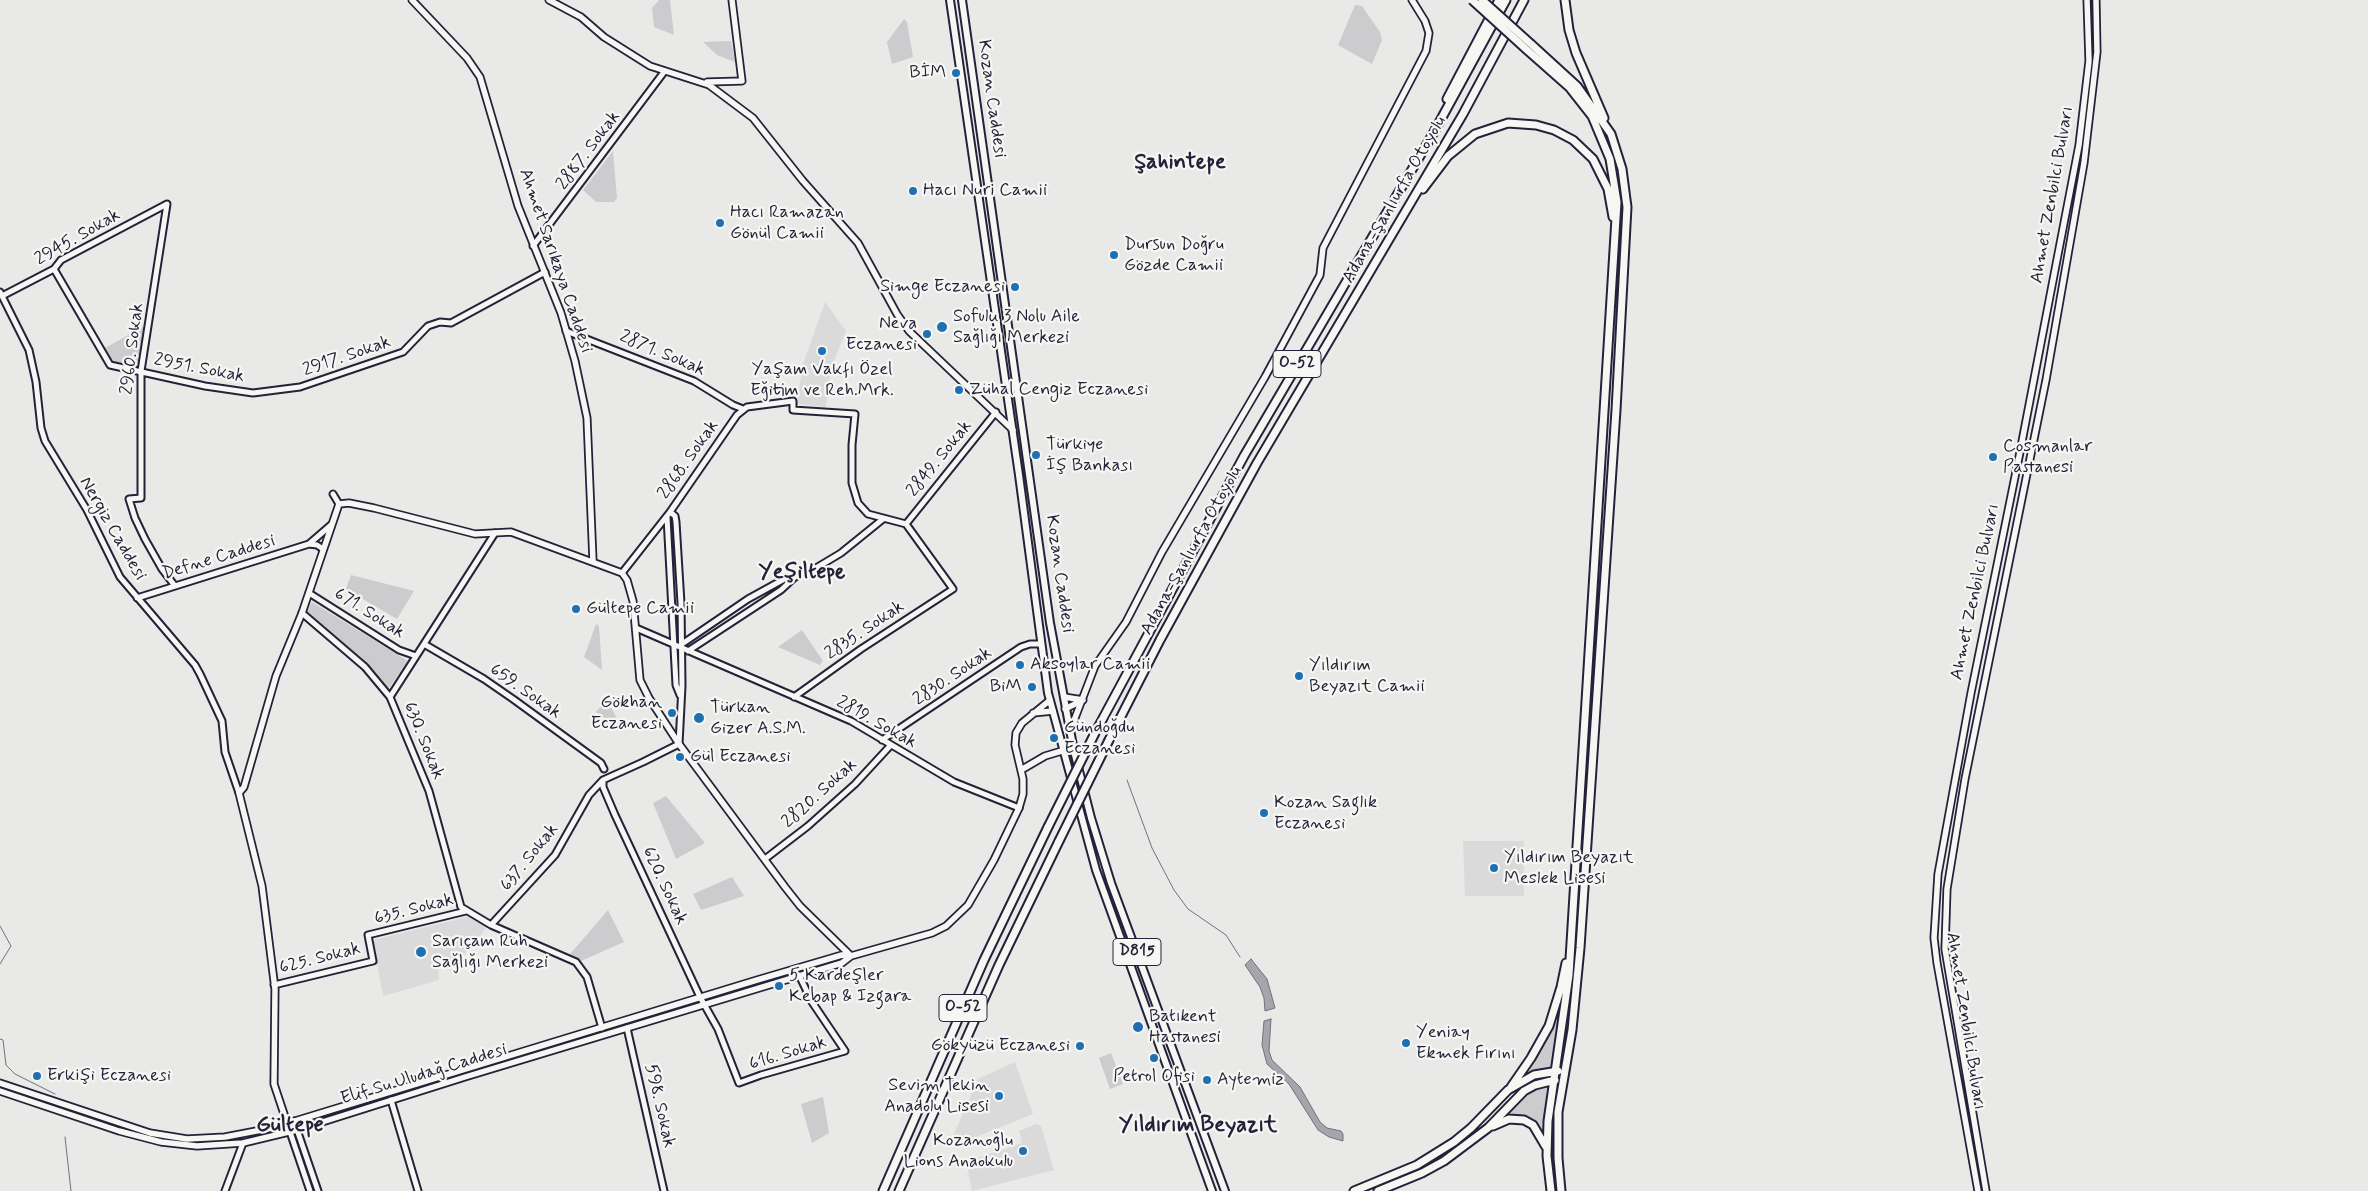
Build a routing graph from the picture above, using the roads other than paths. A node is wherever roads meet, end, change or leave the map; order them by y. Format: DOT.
graph roads {
  1 [pos="412,0"];
  2 [pos="549,0"];
  3 [pos="732,0"];
  4 [pos="950,0"];
  5 [pos="962,0"];
  6 [pos="1412,0"];
  7 [pos="1472,0"];
  8 [pos="1482,0"];
  9 [pos="1499,0"];
  10 [pos="1506,0"];
  11 [pos="1524,0"];
  12 [pos="1565,0"];
  13 [pos="2087,0"];
  14 [pos="2096,0"];
  15 [pos="1529,47"];
  16 [pos="664,72"];
  17 [pos="704,82"];
  18 [pos="1612,134"];
  19 [pos="1395,197"];
  20 [pos="167,204"];
  21 [pos="1397,227"];
  22 [pos="533,246"];
  23 [pos="1616,247"];
  24 [pos="54,269"];
  25 [pos="545,272"];
  26 [pos="1,294"];
  27 [pos="566,331"];
  28 [pos="141,371"];
  29 [pos="253,393"];
  30 [pos="743,409"];
  31 [pos="996,412"];
  32 [pos="1013,430"];
  33 [pos="333,494"];
  34 [pos="339,504"];
  35 [pos="668,514"];
  36 [pos="883,519"];
  37 [pos="906,524"];
  38 [pos="331,525"];
  39 [pos="495,533"];
  40 [pos="309,544"];
  41 [pos="323,549"];
  42 [pos="593,561"];
  43 [pos="622,573"];
  44 [pos="795,577"];
  45 [pos="175,586"];
  46 [pos="309,593"];
  47 [pos="137,598"];
  48 [pos="302,613"];
  49 [pos="636,628"];
  50 [pos="424,644"];
  51 [pos="1041,644"];
  52 [pos="674,645"];
  53 [pos="684,648"];
  54 [pos="416,656"];
  55 [pos="680,696"];
  56 [pos="390,697"];
  57 [pos="794,697"];
  58 [pos="1064,697"];
  59 [pos="1082,700"];
  60 [pos="1051,705"];
  61 [pos="1066,708"];
  62 [pos="1033,713"];
  63 [pos="1070,731"];
  64 [pos="882,740"];
  65 [pos="679,744"];
  66 [pos="890,746"];
  67 [pos="1065,750"];
  68 [pos="604,769"];
  69 [pos="1021,770"];
  70 [pos="603,780"];
  71 [pos="239,793"];
  72 [pos="1020,808"];
  73 [pos="765,859"];
  74 [pos="466,911"];
  75 [pos="1572,914"];
  76 [pos="491,925"];
  77 [pos="852,956"];
  78 [pos="373,961"];
  79 [pos="799,975"];
  80 [pos="274,985"];
  81 [pos="700,997"];
  82 [pos="705,1004"];
  83 [pos="602,1028"];
  84 [pos="627,1028"];
  85 [pos="1561,1074"];
  86 [pos="1552,1082"];
  87 [pos="0,1083"];
  88 [pos="739,1083"];
  89 [pos="1508,1090"];
  90 [pos="0,1091"];
  91 [pos="391,1100"];
  92 [pos="284,1109"];
  93 [pos="294,1121"];
  94 [pos="287,1123"];
  95 [pos="1488,1128"];
  96 [pos="297,1130"];
  97 [pos="290,1132"];
  98 [pos="243,1143"];
  99 [pos="1547,1148"];
  100 [pos="225,1191"];
  101 [pos="310,1191"];
  102 [pos="318,1191"];
  103 [pos="418,1191"];
  104 [pos="664,1191"];
  105 [pos="883,1191"];
  106 [pos="898,1191"];
  107 [pos="1212,1191"];
  108 [pos="1224,1191"];
  109 [pos="1354,1191"];
  110 [pos="1378,1191"];
  111 [pos="1551,1191"];
  112 [pos="1561,1191"];
  113 [pos="1978,1191"];
  114 [pos="1986,1191"];
  1 -- 22 [label="main road, Ahmet Sarıkaya Caddesi"];
  2 -- 16 [label="main road"];
  3 -- 17 [label="main road"];
  4 -- 32 [label="highway, Kozan Caddesi / D815"];
  5 -- 58 [label="highway, Kozan Caddesi / D815"];
  6 -- 59 [label="main road"];
  7 -- 15 [label="highway, bridge"];
  8 -- 15 [label="highway, bridge"];
  9 -- 19 [label="highway"];
  10 -- 19 [label="highway, Adana-Şanlıurfa Otoyolu / O-52"];
  11 -- 21 [label="highway, Adana-Şanlıurfa Otoyolu / O-52"];
  12 -- 18 [label="highway"];
  13 -- 113 [label="main road, Ahmet Zenbilci Bulvarı"];
  14 -- 114 [label="main road, Ahmet Zenbilci Bulvarı"];
  15 -- 18 [label="highway"];
  15 -- 23 [label="highway"];
  16 -- 17 [label="main road"];
  16 -- 22 [label="street, 2887. Sokak"];
  17 -- 31 [label="main road"];
  18 -- 85 [label="highway"];
  19 -- 105 [label="highway, Adana-Şanlıurfa Otoyolu / O-52, bridge"];
  20 -- 24 [label="street, 2945. Sokak"];
  20 -- 28 [label="street, 2960. Sokak"];
  21 -- 23 [label="highway"];
  21 -- 106 [label="highway, Adana-Şanlıurfa Otoyolu / O-52, bridge"];
  22 -- 25 [label="main road, Ahmet Sarıkaya Caddesi"];
  23 -- 75 [label="highway"];
  24 -- 26 [label="street, 2945. Sokak"];
  24 -- 28 [label="street, 2951. Sokak"];
  25 -- 27 [label="main road, Ahmet Sarıkaya Caddesi"];
  25 -- 29 [label="street, 2917. Sokak"];
  26 -- 47 [label="street, Nergiz Caddesi"];
  27 -- 30 [label="street, 2871. Sokak"];
  27 -- 42 [label="main road, Ahmet Sarıkaya Caddesi"];
  28 -- 29 [label="street, 2951. Sokak"];
  28 -- 45 [label="street, 2960. Sokak"];
  30 -- 35 [label="street, 2868. Sokak"];
  30 -- 36 [label="street"];
  31 -- 32 [label="main road"];
  31 -- 37 [label="street, 2849. Sokak"];
  32 -- 51 [label="highway, Kozan Caddesi / D815"];
  33 -- 34 [label="street"];
  34 -- 38 [label="main road"];
  34 -- 39 [label="main road"];
  35 -- 43 [label="street, 2868. Sokak"];
  35 -- 52 [label="street"];
  35 -- 53 [label="street"];
  36 -- 37 [label="street"];
  36 -- 44 [label="street"];
  37 -- 57 [label="street, 2835. Sokak"];
  38 -- 40 [label="street"];
  38 -- 41 [label="main road"];
  39 -- 42 [label="main road"];
  39 -- 50 [label="street"];
  40 -- 41 [label="street"];
  40 -- 45 [label="street, Defne Caddesi"];
  41 -- 46 [label="main road"];
  42 -- 43 [label="main road"];
  43 -- 49 [label="main road"];
  44 -- 53 [label="street"];
  44 -- 53 [label="street"];
  45 -- 47 [label="street, Defne Caddesi"];
  46 -- 48 [label="main road"];
  46 -- 54 [label="street, 671. Sokak"];
  47 -- 71 [label="street, Nergiz Caddesi"];
  48 -- 56 [label="street, 630. Sokak"];
  48 -- 71 [label="main road"];
  49 -- 52 [label="street, 2819. Sokak"];
  49 -- 65 [label="main road"];
  50 -- 54 [label="street"];
  50 -- 68 [label="street, 659. Sokak"];
  51 -- 60 [label="highway, Kozan Caddesi / D815"];
  51 -- 64 [label="street, 2830. Sokak"];
  52 -- 53 [label="street, 2819. Sokak"];
  52 -- 55 [label="street"];
  53 -- 55 [label="street"];
  53 -- 57 [label="street, 2819. Sokak"];
  54 -- 56 [label="street"];
  55 -- 65 [label="street"];
  56 -- 74 [label="street, 630. Sokak"];
  57 -- 64 [label="street, 2819. Sokak"];
  58 -- 59 [label="main road"];
  58 -- 60 [label="highway"];
  58 -- 61 [label="highway, Kozan Caddesi / D815"];
  59 -- 61 [label="main road"];
  59 -- 63 [label="main road"];
  60 -- 61 [label="highway"];
  60 -- 62 [label="main road, Elif Su Uludağ Caddesi"];
  60 -- 62 [label="main road"];
  60 -- 67 [label="highway, Kozan Caddesi / D815"];
  61 -- 63 [label="highway, Kozan Caddesi / D815"];
  62 -- 69 [label="main road, Elif Su Uludağ Caddesi"];
  63 -- 108 [label="highway, Kozan Caddesi / D815"];
  64 -- 66 [label="street, 2819. Sokak"];
  65 -- 70 [label="street"];
  65 -- 73 [label="main road"];
  66 -- 72 [label="street, 2819. Sokak"];
  66 -- 73 [label="street, 2820. Sokak"];
  67 -- 69 [label="main road"];
  67 -- 107 [label="highway, Kozan Caddesi / D815"];
  69 -- 72 [label="main road, Elif Su Uludağ Caddesi"];
  70 -- 76 [label="street, 637. Sokak"];
  70 -- 81 [label="street, 620. Sokak"];
  71 -- 80 [label="main road"];
  72 -- 77 [label="main road, Elif Su Uludağ Caddesi"];
  73 -- 77 [label="main road"];
  74 -- 76 [label="street"];
  74 -- 78 [label="street, 635. Sokak"];
  75 -- 85 [label="highway"];
  75 -- 89 [label="highway"];
  76 -- 83 [label="street"];
  77 -- 79 [label="main road, Elif Su Uludağ Caddesi"];
  77 -- 81 [label="main road, Elif Su Uludağ Caddesi"];
  78 -- 80 [label="street, 625. Sokak"];
  79 -- 82 [label="main road, Elif Su Uludağ Caddesi"];
  79 -- 88 [label="street, 616. Sokak"];
  80 -- 92 [label="main road"];
  81 -- 82 [label="street, 620. Sokak"];
  81 -- 83 [label="main road, Elif Su Uludağ Caddesi"];
  82 -- 84 [label="main road, Elif Su Uludağ Caddesi"];
  82 -- 88 [label="street, 620. Sokak"];
  83 -- 93 [label="main road, Elif Su Uludağ Caddesi"];
  84 -- 91 [label="main road, Elif Su Uludağ Caddesi"];
  84 -- 104 [label="street, 598. Sokak"];
  85 -- 86 [label="highway"];
  85 -- 89 [label="highway"];
  85 -- 112 [label="highway"];
  86 -- 95 [label="highway"];
  86 -- 99 [label="highway"];
  87 -- 94 [label="main road, Elif Su Uludağ Caddesi"];
  89 -- 109 [label="highway"];
  90 -- 98 [label="main road, Elif Su Uludağ Caddesi"];
  91 -- 96 [label="main road, Elif Su Uludağ Caddesi"];
  91 -- 103 [label="street"];
  92 -- 93 [label="main road"];
  92 -- 94 [label="main road"];
  93 -- 94 [label="main road, Elif Su Uludağ Caddesi"];
  93 -- 96 [label="street"];
  94 -- 97 [label="street"];
  95 -- 99 [label="highway"];
  95 -- 110 [label="highway"];
  96 -- 97 [label="main road, Elif Su Uludağ Caddesi"];
  96 -- 102 [label="street"];
  97 -- 98 [label="main road, Elif Su Uludağ Caddesi"];
  97 -- 101 [label="street"];
  98 -- 100 [label="street"];
  99 -- 111 [label="highway"];
}
